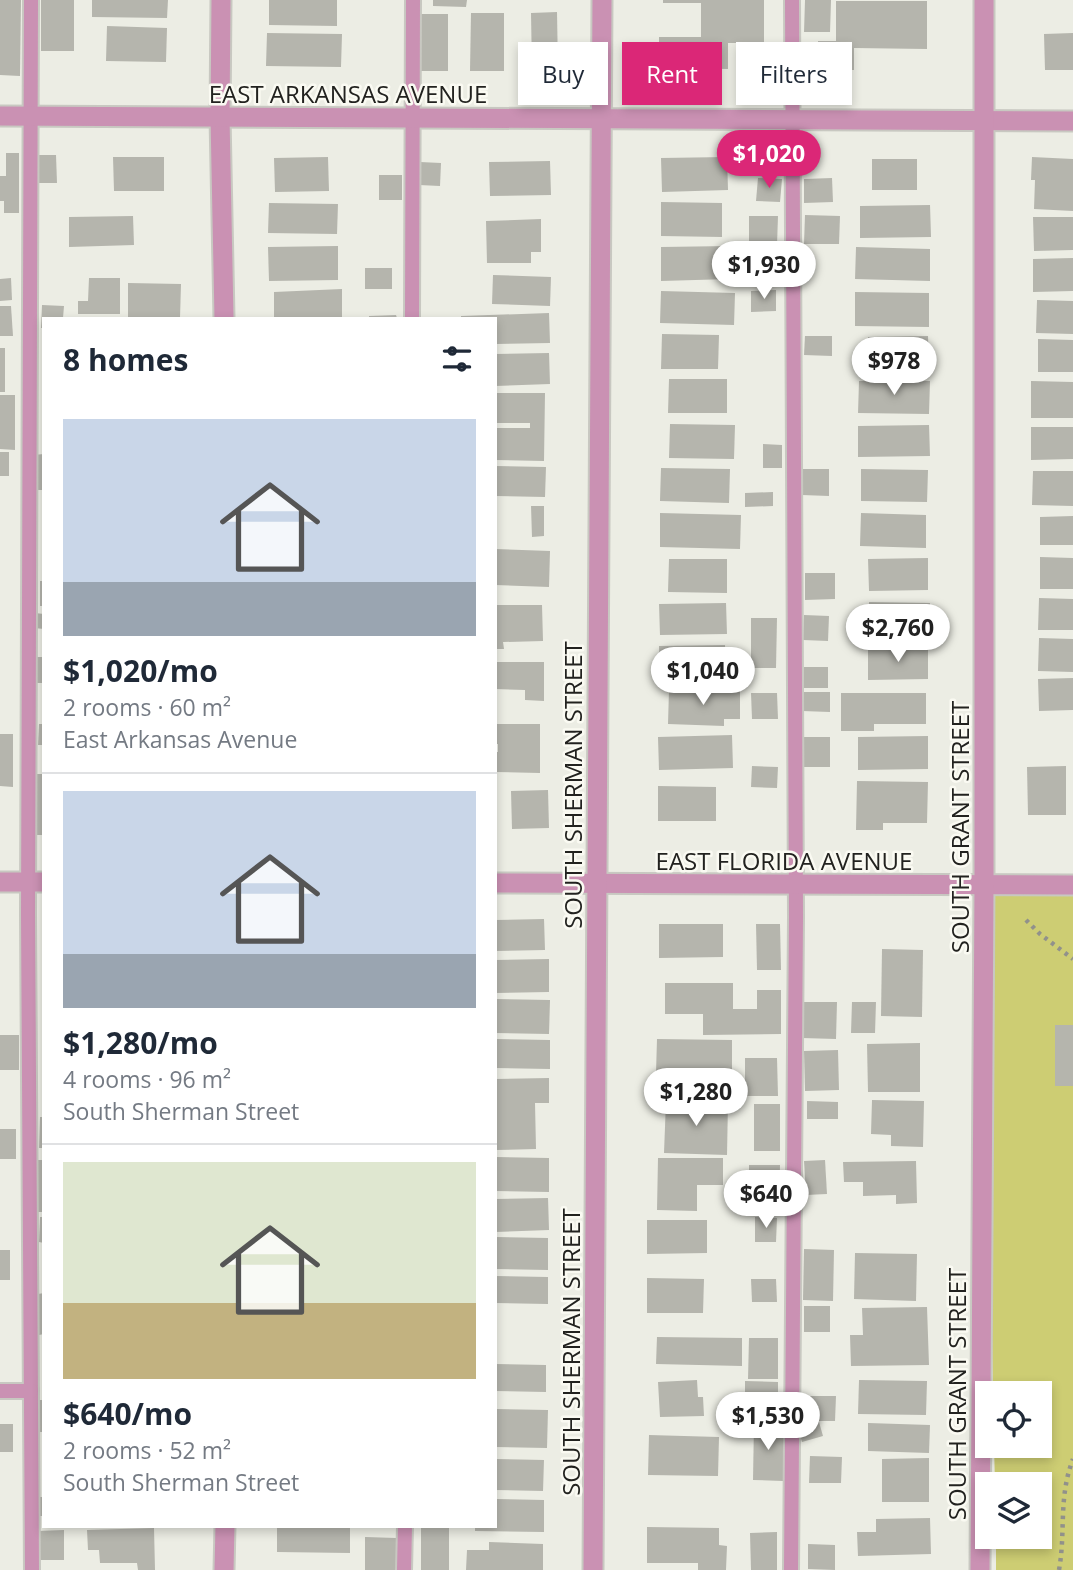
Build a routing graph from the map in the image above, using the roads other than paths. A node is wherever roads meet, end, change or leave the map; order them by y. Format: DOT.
graph roads {
  1 [pos="31,0"];
  2 [pos="221,0"];
  3 [pos="413,0"];
  4 [pos="602,0"];
  5 [pos="792,0"];
  6 [pos="984,0"];
  7 [pos="0,116"];
  8 [pos="30,116"];
  9 [pos="220,117"];
  10 [pos="412,118"];
  11 [pos="601,119"];
  12 [pos="791,120"];
  13 [pos="986,120"];
  14 [pos="1073,121"];
  15 [pos="224,317"];
  16 [pos="412,317"];
  17 [pos="0,882"];
  18 [pos="36,882"];
  19 [pos="497,883"];
  20 [pos="596,883"];
  21 [pos="796,884"];
  22 [pos="984,885"];
  23 [pos="1073,885"];
  24 [pos="0,1391"];
  25 [pos="31,1391"];
  26 [pos="225,1528"];
  27 [pos="405,1528"];
  28 [pos="32,1570"];
  29 [pos="224,1570"];
  30 [pos="404,1570"];
  31 [pos="593,1570"];
  32 [pos="791,1570"];
  33 [pos="979,1570"];
  1 -- 8 [label="lane"];
  2 -- 9 [label="street"];
  3 -- 10 [label="lane"];
  4 -- 11 [label="street, SOUTH SHERMAN STREET"];
  5 -- 12 [label="lane"];
  6 -- 13 [label="street, SOUTH GRANT STREET"];
  7 -- 8 [label="street, EAST ARKANSAS AVENUE"];
  8 -- 9 [label="street, EAST ARKANSAS AVENUE"];
  8 -- 18 [label="lane"];
  9 -- 10 [label="street, EAST ARKANSAS AVENUE"];
  9 -- 15 [label="street"];
  10 -- 11 [label="street, EAST ARKANSAS AVENUE"];
  10 -- 16 [label="lane"];
  11 -- 12 [label="street, EAST ARKANSAS AVENUE"];
  11 -- 20 [label="street, SOUTH SHERMAN STREET"];
  12 -- 13 [label="street, EAST ARKANSAS AVENUE"];
  12 -- 21 [label="lane"];
  13 -- 14 [label="street, EAST ARKANSAS AVENUE"];
  13 -- 22 [label="street, SOUTH GRANT STREET"];
  17 -- 18 [label="street"];
  18 -- 25 [label="lane"];
  19 -- 20 [label="street, EAST FLORIDA AVENUE"];
  20 -- 21 [label="street, EAST FLORIDA AVENUE"];
  20 -- 31 [label="street, SOUTH SHERMAN STREET"];
  21 -- 22 [label="street, EAST FLORIDA AVENUE"];
  21 -- 32 [label="lane"];
  22 -- 23 [label="street, EAST FLORIDA AVENUE"];
  22 -- 33 [label="street, SOUTH GRANT STREET"];
  24 -- 25 [label="lane"];
  25 -- 28 [label="lane"];
  26 -- 29 [label="street"];
  27 -- 30 [label="lane"];
}
